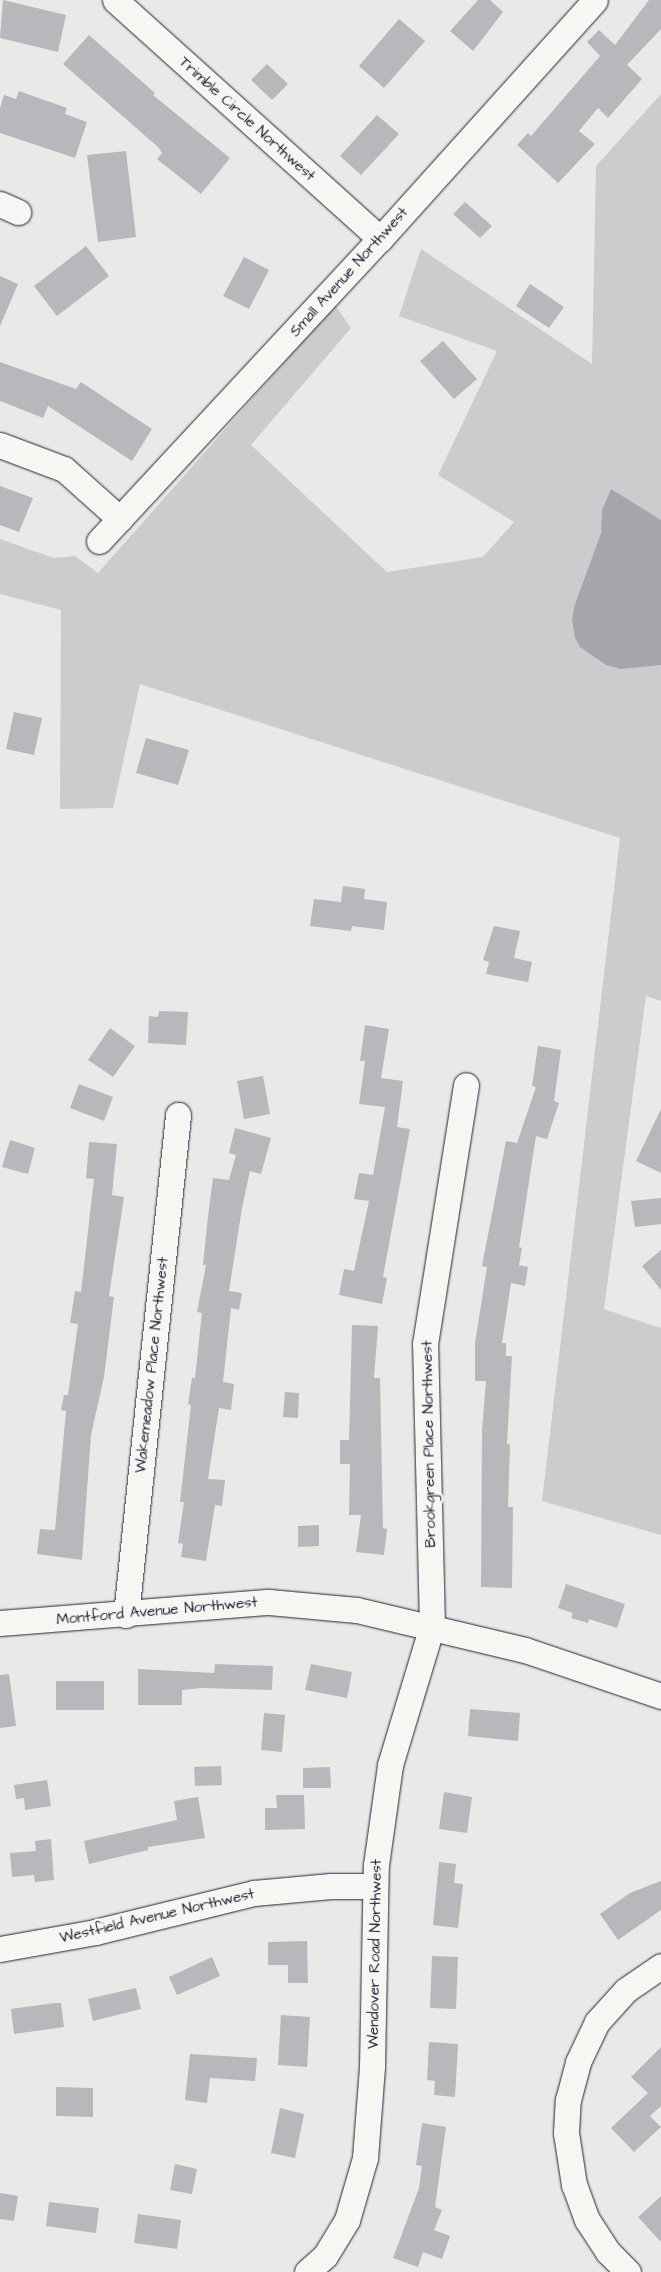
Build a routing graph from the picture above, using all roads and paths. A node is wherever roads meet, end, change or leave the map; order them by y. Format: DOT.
graph roads {
  1 [pos="115,0"];
  2 [pos="595,0"];
  3 [pos="380,239"];
  4 [pos="0,444"];
  5 [pos="120,519"];
  6 [pos="99,541"];
  7 [pos="466,1084"];
  8 [pos="178,1115"];
  9 [pos="126,1615"];
  10 [pos="0,1623"];
  11 [pos="432,1626"];
  12 [pos="661,1696"];
  13 [pos="375,1886"];
  14 [pos="0,1949"];
  15 [pos="661,1966"];
  16 [pos="307,2272"];
  17 [pos="628,2272"];
  1 -- 3 [label="street, Trimble Circle Northwest"];
  2 -- 3 [label="street, Small Avenue Northwest"];
  3 -- 5 [label="street, Small Avenue Northwest"];
  4 -- 5 [label="street"];
  5 -- 6 [label="street, Small Avenue Northwest"];
  7 -- 11 [label="street, Brookgreen Place Northwest"];
  8 -- 9 [label="street, Wakemeadow Place Northwest"];
  9 -- 10 [label="street, Montford Avenue Northwest"];
  9 -- 11 [label="street, Montford Avenue Northwest"];
  11 -- 12 [label="street, Montford Avenue Northwest"];
  11 -- 13 [label="street, Wendover Road Northwest"];
  13 -- 14 [label="street, Westfield Avenue Northwest"];
  13 -- 16 [label="street, Wendover Road Northwest"];
  15 -- 17 [label="street"];
}
